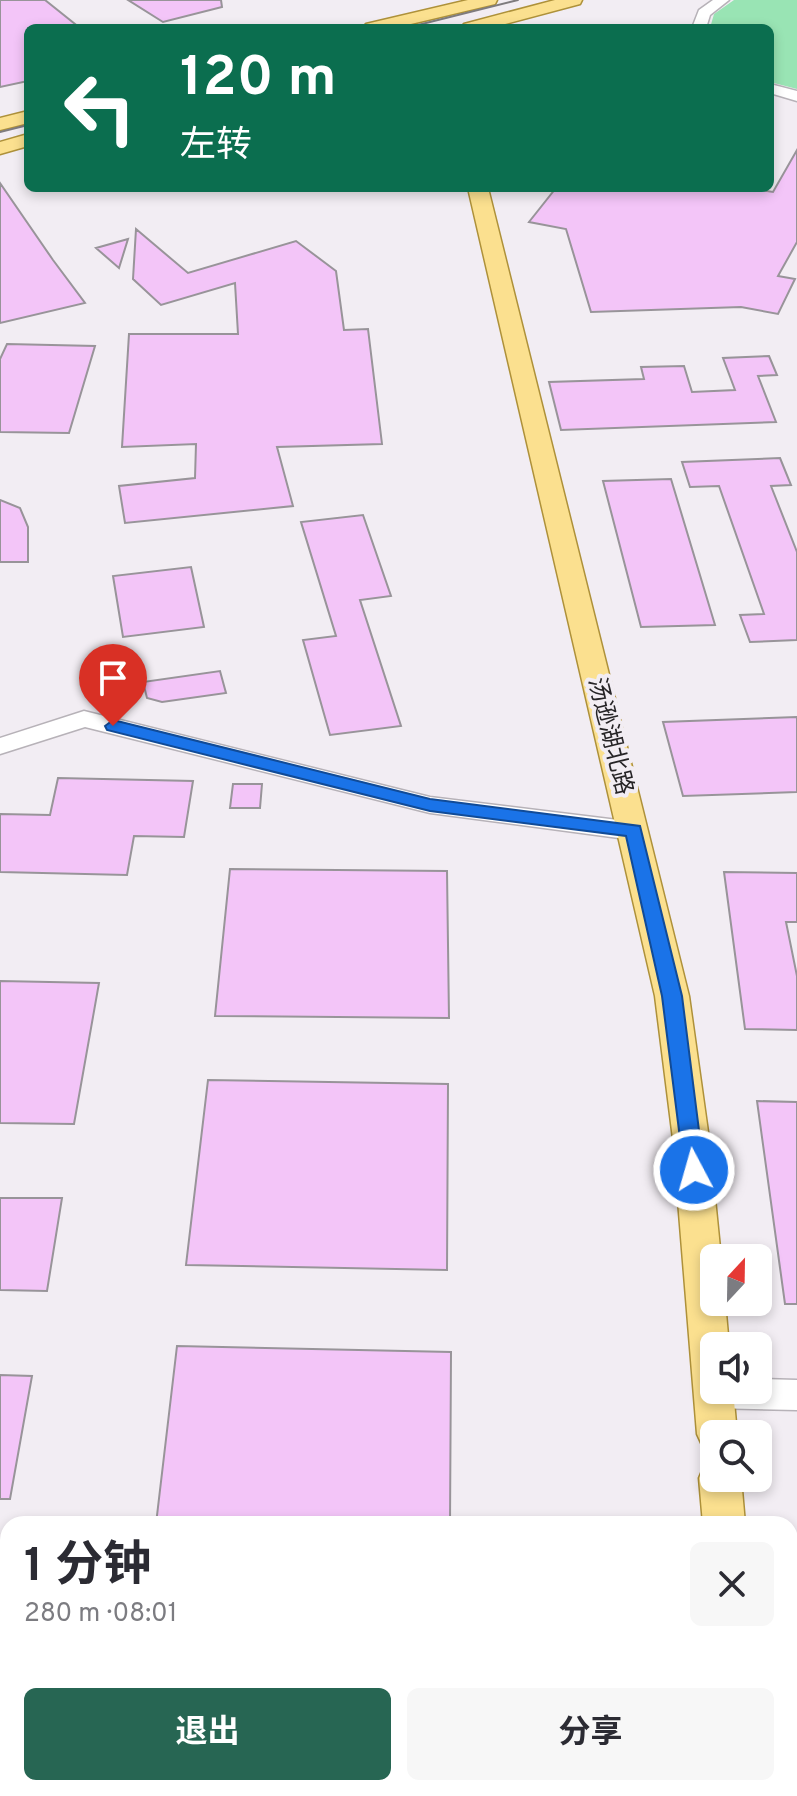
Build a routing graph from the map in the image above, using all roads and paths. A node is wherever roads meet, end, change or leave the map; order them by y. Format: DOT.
graph roads {
  1 [pos="489,0"];
  2 [pos="574,0"];
  3 [pos="722,0"];
  4 [pos="397,5"];
  5 [pos="428,15"];
  6 [pos="389,24"];
  7 [pos="485,24"];
  8 [pos="700,24"];
  9 [pos="774,89"];
  10 [pos="797,96"];
  11 [pos="24,118"];
  12 [pos="0,124"];
  13 [pos="24,141"];
  14 [pos="0,148"];
  15 [pos="479,192"];
  16 [pos="0,746"];
  17 [pos="634,831"];
  18 [pos="708,1332"];
  19 [pos="772,1394"];
  20 [pos="797,1395"];
  21 [pos="721,1492"];
  22 [pos="723,1516"];
  1 -- 5 [label="main road"];
  2 -- 7 [label="main road"];
  3 -- 8 [label="street"];
  4 -- 5 [label="main road"];
  5 -- 6 [label="main road"];
  9 -- 10 [label="street"];
  11 -- 12 [label="main road"];
  13 -- 14 [label="main road"];
  15 -- 17 [label="main road, 汤逊湖北路"];
  16 -- 17 [label="street"];
  17 -- 18 [label="main road, 汤逊湖北路"];
  19 -- 20 [label="street"];
  21 -- 22 [label="main road"];
}
